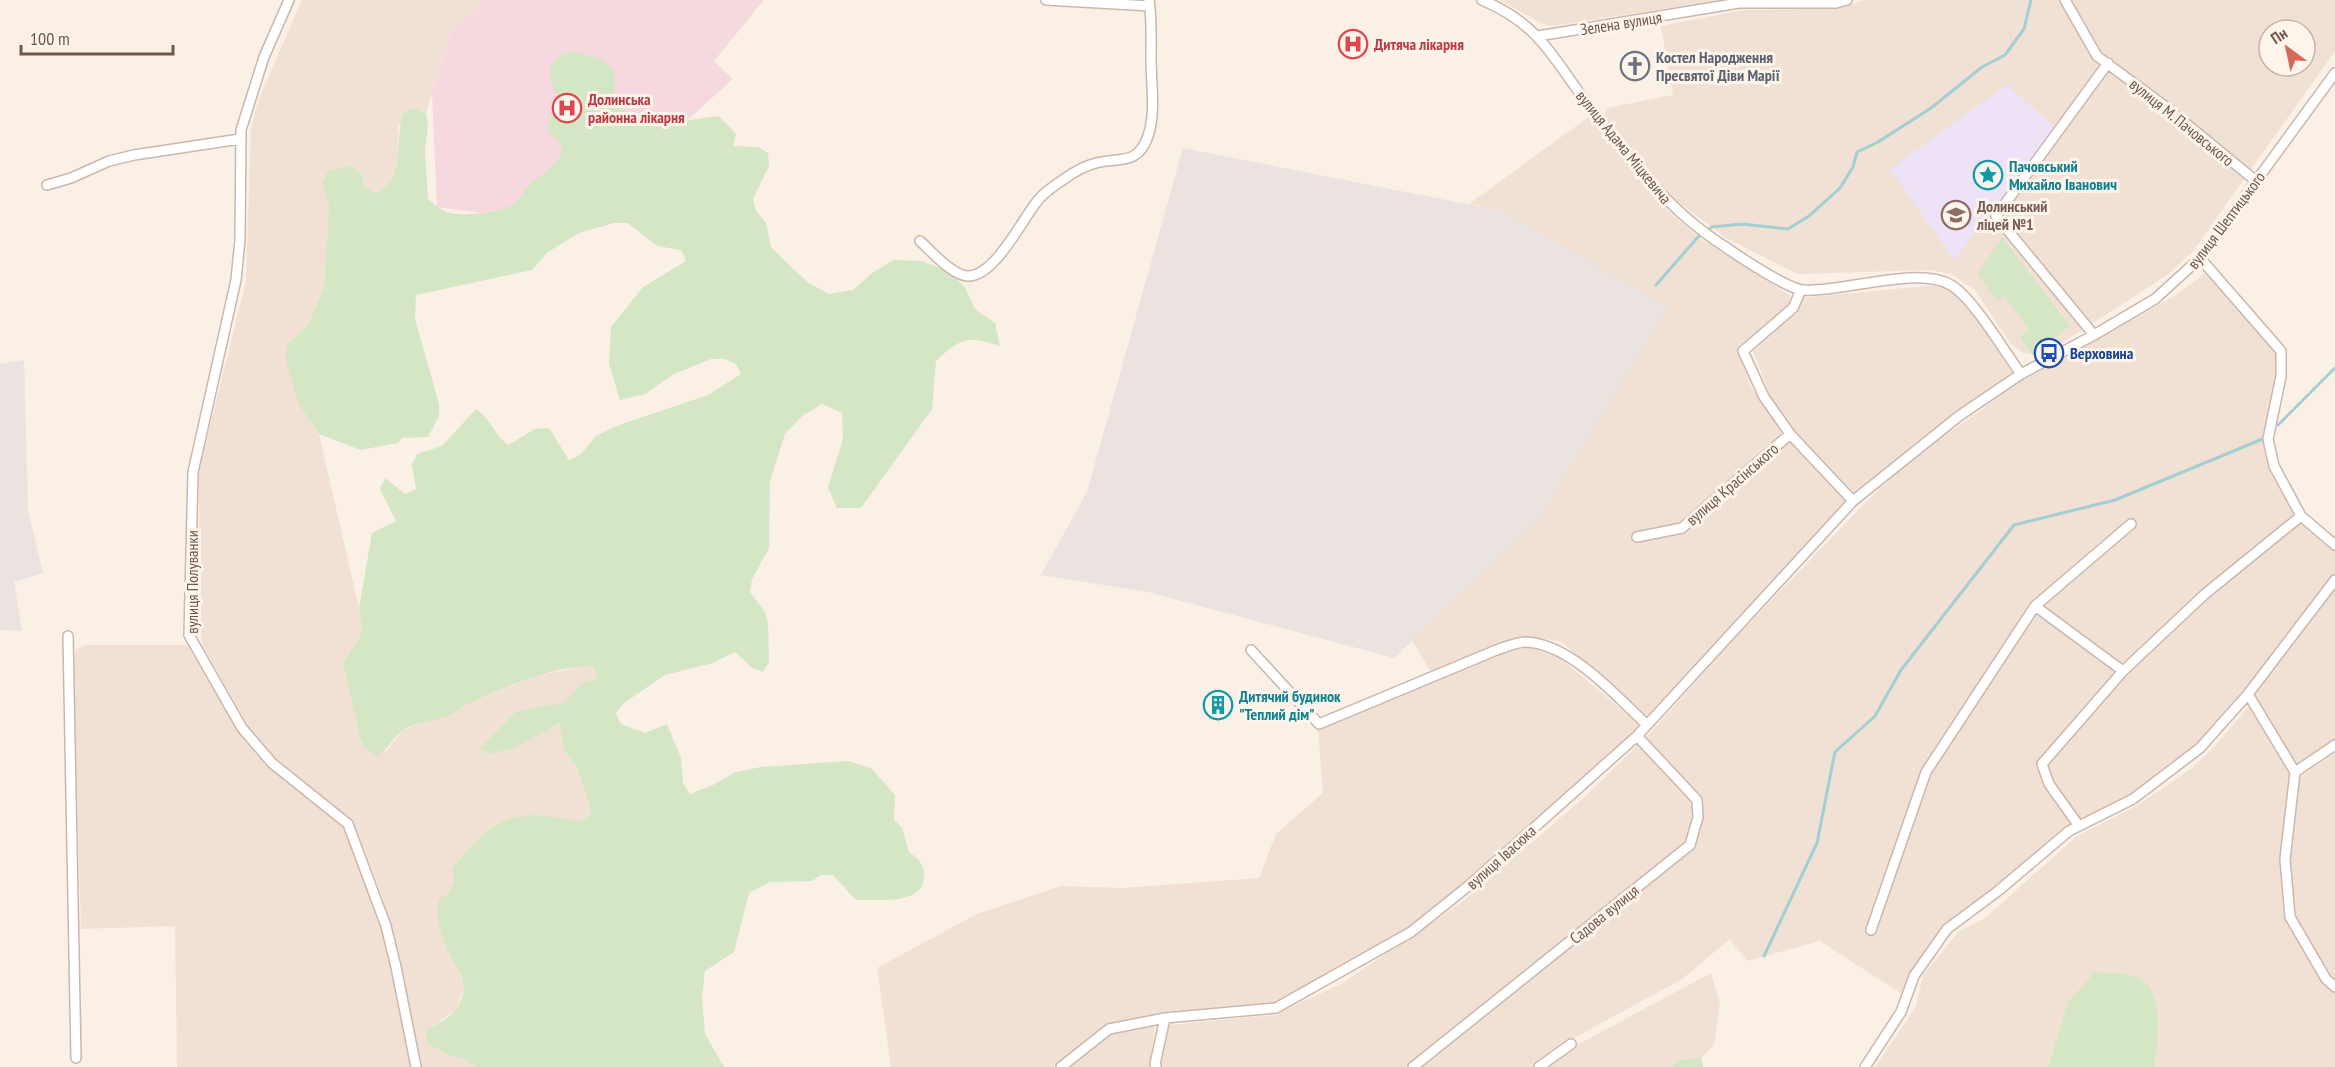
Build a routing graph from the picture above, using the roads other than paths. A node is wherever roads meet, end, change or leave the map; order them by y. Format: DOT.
graph roads {
  1 [pos="289,0"];
  2 [pos="1046,0"];
  3 [pos="1482,0"];
  4 [pos="1848,0"];
  5 [pos="2065,0"];
  6 [pos="1150,3"];
  7 [pos="1538,36"];
  8 [pos="2108,63"];
  9 [pos="2335,73"];
  10 [pos="240,139"];
  11 [pos="2256,181"];
  12 [pos="46,185"];
  13 [pos="920,241"];
  14 [pos="2200,258"];
  15 [pos="1801,290"];
  16 [pos="2094,334"];
  17 [pos="2021,374"];
  18 [pos="1790,434"];
  19 [pos="1853,501"];
  20 [pos="2301,516"];
  21 [pos="2131,524"];
  22 [pos="1637,537"];
  23 [pos="2335,545"];
  24 [pos="2335,580"];
  25 [pos="2036,606"];
  26 [pos="68,636"];
  27 [pos="1251,650"];
  28 [pos="2123,671"];
  29 [pos="2248,694"];
  30 [pos="1646,724"];
  31 [pos="1637,736"];
  32 [pos="2335,745"];
  33 [pos="2295,772"];
  34 [pos="2079,826"];
  35 [pos="1871,930"];
  36 [pos="2335,987"];
  37 [pos="1165,1018"];
  38 [pos="1571,1044"];
  39 [pos="76,1058"];
  40 [pos="416,1067"];
  41 [pos="1062,1067"];
  42 [pos="1156,1067"];
  43 [pos="1413,1067"];
  44 [pos="1539,1067"];
  45 [pos="1865,1067"];
  1 -- 10 [label="street, вулиця Полуванки"];
  2 -- 6 [label="street"];
  3 -- 7 [label="street, вулиця Адама Міцкевича"];
  4 -- 7 [label="street, Зелена вулиця"];
  5 -- 8 [label="street, вулиця М. Пачовського"];
  6 -- 13 [label="street"];
  7 -- 15 [label="street, вулиця Адама Міцкевича"];
  8 -- 11 [label="street, вулиця М. Пачовського"];
  8 -- 16 [label="street"];
  9 -- 11 [label="street, вулиця Шептицького"];
  10 -- 12 [label="street"];
  10 -- 40 [label="street, вулиця Полуванки"];
  11 -- 14 [label="street, вулиця Шептицького"];
  14 -- 16 [label="street, вулиця Шептицького"];
  14 -- 20 [label="street"];
  15 -- 17 [label="street"];
  15 -- 18 [label="street, вулиця Красінського"];
  16 -- 17 [label="street, вулиця Шептицького"];
  17 -- 19 [label="street, вулиця Шептицького"];
  18 -- 19 [label="street, вулиця Красінського"];
  18 -- 22 [label="street, вулиця Красінського"];
  19 -- 30 [label="street, вулиця Івасюка"];
  20 -- 23 [label="street"];
  20 -- 28 [label="street"];
  21 -- 25 [label="street"];
  24 -- 29 [label="street"];
  25 -- 28 [label="street"];
  25 -- 35 [label="street"];
  26 -- 39 [label="street"];
  27 -- 30 [label="street"];
  28 -- 34 [label="street"];
  29 -- 33 [label="street"];
  29 -- 34 [label="street"];
  30 -- 31 [label="street, вулиця Івасюка"];
  31 -- 37 [label="street, вулиця Івасюка"];
  31 -- 43 [label="street, Садова вулиця"];
  32 -- 33 [label="street"];
  33 -- 36 [label="street"];
  34 -- 45 [label="street"];
  37 -- 41 [label="street, вулиця Івасюка"];
  37 -- 42 [label="street"];
  38 -- 44 [label="street"];
}
